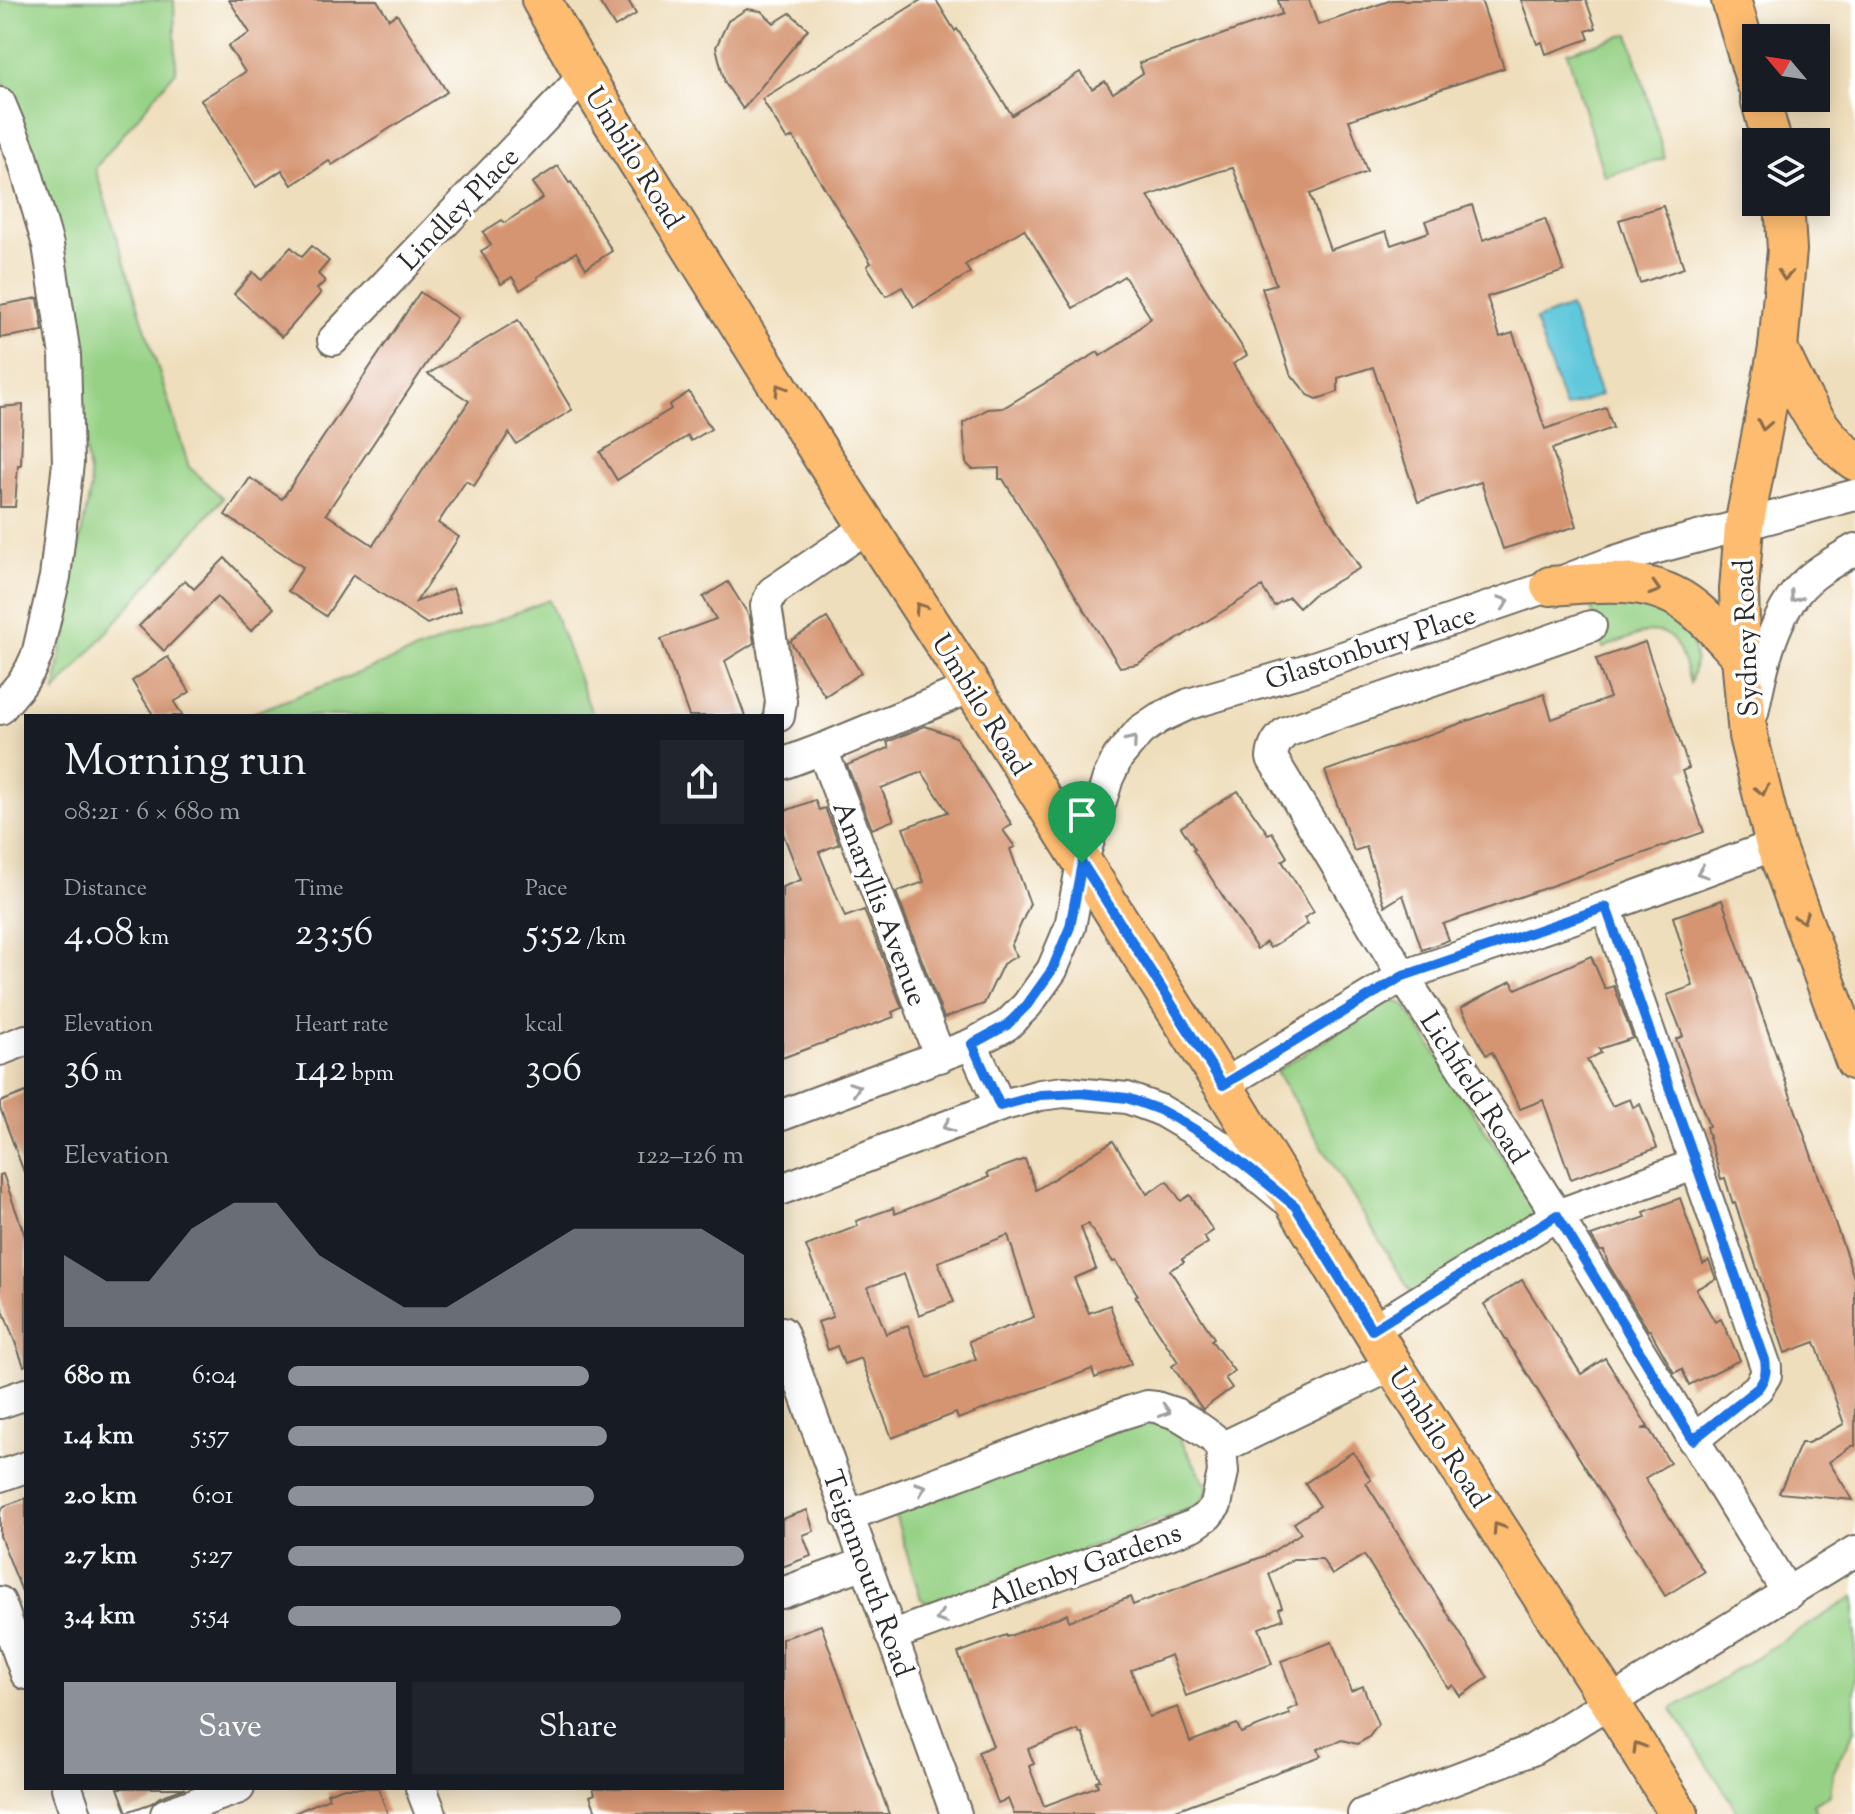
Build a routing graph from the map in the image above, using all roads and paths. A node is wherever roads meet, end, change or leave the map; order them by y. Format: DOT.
graph roads {
  1 [pos="541,0"];
  2 [pos="1731,0"];
  3 [pos="1742,37"];
  4 [pos="584,76"];
  5 [pos="0,103"];
  6 [pos="1785,216"];
  7 [pos="333,340"];
  8 [pos="1778,348"];
  9 [pos="1855,461"];
  10 [pos="1855,495"];
  11 [pos="1744,526"];
  12 [pos="868,527"];
  13 [pos="1855,549"];
  14 [pos="1550,586"];
  15 [pos="1591,626"];
  16 [pos="1741,656"];
  17 [pos="972,687"];
  18 [pos="0,709"];
  19 [pos="779,714"];
  20 [pos="1748,736"];
  21 [pos="822,749"];
  22 [pos="784,763"];
  23 [pos="1775,845"];
  24 [pos="1082,863"];
  25 [pos="1606,907"];
  26 [pos="1403,976"];
  27 [pos="24,1041"];
  28 [pos="972,1044"];
  29 [pos="0,1050"];
  30 [pos="940,1057"];
  31 [pos="1855,1061"];
  32 [pos="1223,1085"];
  33 [pos="1000,1106"];
  34 [pos="784,1114"];
  35 [pos="1696,1164"];
  36 [pos="784,1188"];
  37 [pos="1295,1206"];
  38 [pos="1557,1215"];
  39 [pos="1372,1330"];
  40 [pos="784,1338"];
  41 [pos="1393,1365"];
  42 [pos="0,1386"];
  43 [pos="24,1392"];
  44 [pos="24,1393"];
  45 [pos="0,1403"];
  46 [pos="1693,1440"];
  47 [pos="1221,1448"];
  48 [pos="24,1468"];
  49 [pos="0,1476"];
  50 [pos="847,1516"];
  51 [pos="1855,1551"];
  52 [pos="865,1563"];
  53 [pos="784,1592"];
  54 [pos="1788,1594"];
  55 [pos="0,1602"];
  56 [pos="891,1636"];
  57 [pos="24,1668"];
  58 [pos="1610,1702"];
  59 [pos="68,1790"];
  60 [pos="233,1790"];
  61 [pos="422,1790"];
  62 [pos="76,1814"];
  63 [pos="166,1814"];
  64 [pos="431,1814"];
  65 [pos="956,1814"];
  66 [pos="1363,1814"];
  67 [pos="1679,1814"];
  1 -- 4 [label="main road, Umbilo Road"];
  2 -- 3 [label="main road"];
  4 -- 7 [label="street, Lindley Place"];
  12 -- 4 [label="main road, Umbilo Road, one-way"];
  5 -- 18 [label="street"];
  6 -- 8 [label="main road, Sydney Road, one-way"];
  8 -- 9 [label="main road"];
  8 -- 11 [label="main road, Sydney Road, one-way"];
  10 -- 11 [label="street, Glastonbury Place"];
  11 -- 14 [label="street, Glastonbury Place"];
  11 -- 16 [label="main road, Sydney Road"];
  17 -- 12 [label="main road, Umbilo Road, one-way"];
  12 -- 19 [label="street"];
  13 -- 20 [label="street, one-way"];
  14 -- 16 [label="main road, one-way"];
  24 -- 14 [label="street, Glastonbury Place, one-way"];
  15 -- 26 [label="street, Lichfield Road"];
  16 -- 20 [label="main road, Sydney Road"];
  17 -- 21 [label="street"];
  17 -- 24 [label="main road, Umbilo Road"];
  20 -- 23 [label="main road, Sydney Road, one-way"];
  21 -- 22 [label="street"];
  21 -- 30 [label="street, Amaryllis Avenue"];
  23 -- 25 [label="street, one-way"];
  23 -- 31 [label="main road, Sydney Road, one-way"];
  24 -- 28 [label="street, Glastonbury Place"];
  24 -- 32 [label="main road, Umbilo Road"];
  25 -- 26 [label="street"];
  25 -- 35 [label="street"];
  26 -- 32 [label="street"];
  26 -- 38 [label="street, Lichfield Road"];
  27 -- 29 [label="street"];
  28 -- 30 [label="street, Glastonbury Place"];
  28 -- 33 [label="street"];
  34 -- 30 [label="street, Glastonbury Place, one-way"];
  32 -- 37 [label="main road, Umbilo Road"];
  33 -- 36 [label="street, one-way"];
  33 -- 37 [label="street"];
  35 -- 38 [label="street"];
  35 -- 46 [label="street"];
  37 -- 39 [label="main road, Umbilo Road"];
  38 -- 39 [label="street"];
  38 -- 46 [label="street, Lichfield Road"];
  39 -- 41 [label="main road, Umbilo Road"];
  40 -- 50 [label="street, Teignmouth Road"];
  41 -- 47 [label="street"];
  58 -- 41 [label="main road, Umbilo Road, one-way"];
  42 -- 43 [label="street"];
  44 -- 45 [label="street"];
  46 -- 54 [label="street, Lichfield Road"];
  50 -- 47 [label="street, one-way"];
  47 -- 56 [label="street, Allenby Gardens, one-way"];
  48 -- 49 [label="street"];
  50 -- 52 [label="street, Teignmouth Road"];
  51 -- 54 [label="street"];
  52 -- 53 [label="street"];
  52 -- 56 [label="street, Teignmouth Road"];
  54 -- 58 [label="street"];
  55 -- 57 [label="street"];
  56 -- 65 [label="street, Teignmouth Road"];
  58 -- 66 [label="street"];
  67 -- 58 [label="main road, Umbilo Road, one-way"];
  59 -- 62 [label="street"];
  60 -- 63 [label="street"];
  61 -- 64 [label="street"];
}
